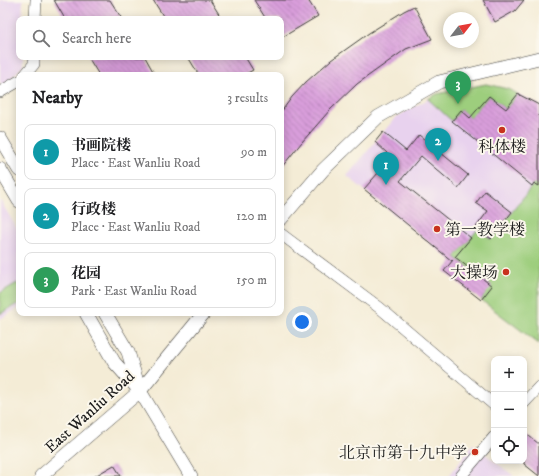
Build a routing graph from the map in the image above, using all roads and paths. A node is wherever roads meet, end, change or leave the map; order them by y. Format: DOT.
graph roads {
  1 [pos="36,0"];
  2 [pos="35,16"];
  3 [pos="539,58"];
  4 [pos="34,60"];
  5 [pos="27,72"];
  6 [pos="16,83"];
  7 [pos="0,92"];
  8 [pos="0,138"];
  9 [pos="16,165"];
  10 [pos="0,169"];
  11 [pos="16,196"];
  12 [pos="284,215"];
  13 [pos="284,236"];
  14 [pos="88,316"];
  15 [pos="107,316"];
  16 [pos="202,316"];
  17 [pos="539,387"];
  18 [pos="140,391"];
  19 [pos="527,400"];
  20 [pos="491,402"];
  21 [pos="491,441"];
  22 [pos="41,476"];
  23 [pos="191,476"];
  24 [pos="462,476"];
  1 -- 2 [label="street"];
  3 -- 12 [label="street"];
  4 -- 5 [label="street"];
  6 -- 7 [label="street"];
  8 -- 9 [label="street"];
  10 -- 11 [label="street"];
  13 -- 20 [label="street"];
  14 -- 18 [label="street"];
  15 -- 18 [label="street"];
  16 -- 18 [label="street, East Wanliu Road"];
  17 -- 19 [label="street"];
  18 -- 22 [label="street, East Wanliu Road"];
  18 -- 23 [label="street"];
  21 -- 24 [label="street"];
}
